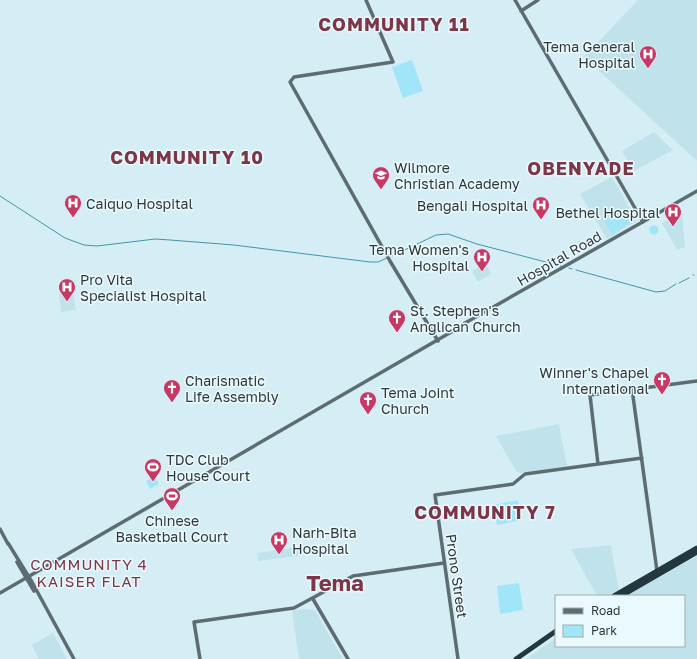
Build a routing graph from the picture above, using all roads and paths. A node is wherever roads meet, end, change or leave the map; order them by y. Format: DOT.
graph roads {
  1 [pos="366,0"];
  2 [pos="515,0"];
  3 [pos="538,0"];
  4 [pos="521,11"];
  5 [pos="697,192"];
  6 [pos="643,222"];
  7 [pos="438,340"];
  8 [pos="697,381"];
  9 [pos="632,389"];
  10 [pos="642,458"];
  11 [pos="598,464"];
  12 [pos="0,529"];
  13 [pos="697,548"];
  14 [pos="697,552"];
  15 [pos="444,563"];
  16 [pos="23,570"];
  17 [pos="657,571"];
  18 [pos="33,573"];
  19 [pos="25,577"];
  20 [pos="31,583"];
  21 [pos="0,592"];
  22 [pos="616,595"];
  23 [pos="623,595"];
  24 [pos="312,599"];
  25 [pos="555,632"];
  26 [pos="555,635"];
  27 [pos="74,659"];
  28 [pos="200,659"];
  29 [pos="348,659"];
  30 [pos="458,659"];
  31 [pos="516,659"];
  32 [pos="521,659"];
  1 -- 7 [label="street"];
  2 -- 4 [label="street"];
  3 -- 4 [label="street"];
  4 -- 6 [label="street"];
  5 -- 6 [label="street, Hospital Road"];
  6 -- 7 [label="street, Hospital Road"];
  7 -- 18 [label="street, Hospital Road"];
  8 -- 9 [label="street"];
  9 -- 10 [label="street"];
  9 -- 11 [label="street"];
  10 -- 11 [label="street"];
  10 -- 17 [label="street"];
  11 -- 15 [label="street, Prono Street"];
  12 -- 16 [label="street"];
  13 -- 17 [label="highway"];
  14 -- 23 [label="highway"];
  15 -- 24 [label="street"];
  15 -- 30 [label="street, Prono Street"];
  16 -- 18 [label="street"];
  16 -- 19 [label="street"];
  17 -- 22 [label="highway"];
  18 -- 19 [label="street, Hospital Road"];
  18 -- 20 [label="street"];
  19 -- 20 [label="street"];
  19 -- 20 [label="street"];
  19 -- 21 [label="street, Hospital Road"];
  20 -- 27 [label="street"];
  24 -- 28 [label="street"];
  24 -- 29 [label="street"];
  25 -- 31 [label="highway"];
  26 -- 32 [label="highway"];
}
